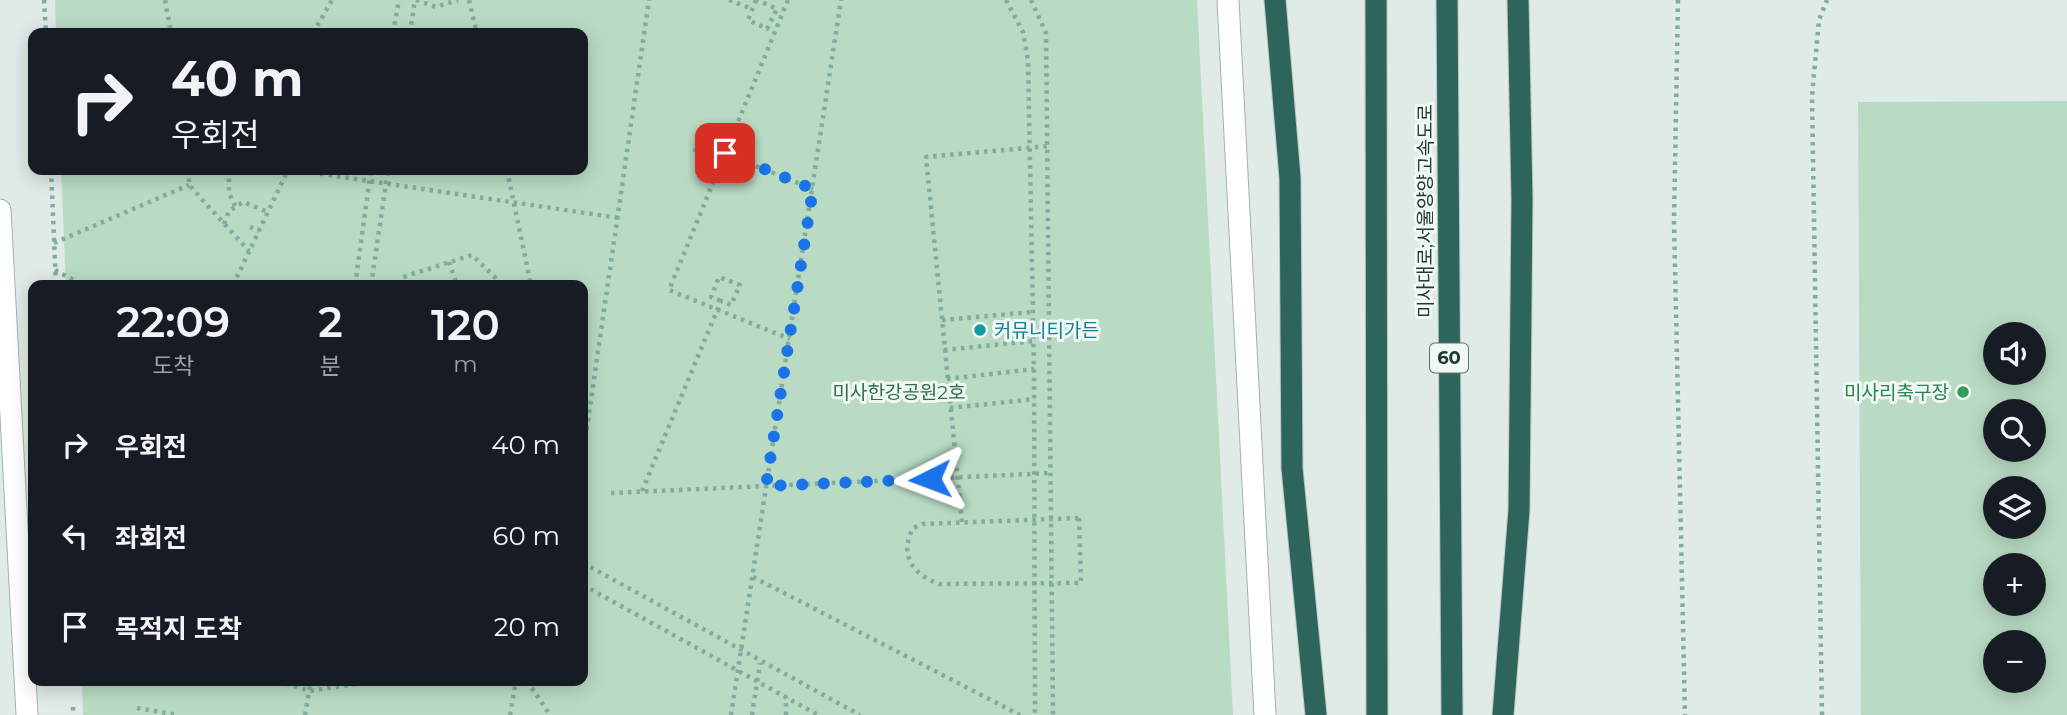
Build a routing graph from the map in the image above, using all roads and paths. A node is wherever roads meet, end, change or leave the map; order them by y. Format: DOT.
graph roads {
  1 [pos="44,0"];
  2 [pos="165,0"];
  3 [pos="332,0"];
  4 [pos="399,0"];
  5 [pos="416,0"];
  6 [pos="458,0"];
  7 [pos="469,0"];
  8 [pos="649,0"];
  9 [pos="729,0"];
  10 [pos="757,0"];
  11 [pos="788,0"];
  12 [pos="841,0"];
  13 [pos="1006,0"];
  14 [pos="1031,0"];
  15 [pos="1228,0"];
  16 [pos="1275,0"];
  17 [pos="1376,0"];
  18 [pos="1447,0"];
  19 [pos="1518,0"];
  20 [pos="1678,0"];
  21 [pos="1827,0"];
  22 [pos="752,9"];
  23 [pos="772,19"];
  24 [pos="779,22"];
  25 [pos="46,28"];
  26 [pos="170,28"];
  27 [pos="316,28"];
  28 [pos="394,28"];
  29 [pos="411,28"];
  30 [pos="476,28"];
  31 [pos="1049,146"];
  32 [pos="1030,148"];
  33 [pos="718,150"];
  34 [pos="725,153"];
  35 [pos="51,175"];
  36 [pos="189,175"];
  37 [pos="229,175"];
  38 [pos="286,175"];
  39 [pos="329,175"];
  40 [pos="370,175"];
  41 [pos="387,175"];
  42 [pos="509,175"];
  43 [pos="369,181"];
  44 [pos="386,183"];
  45 [pos="189,185"];
  46 [pos="813,189"];
  47 [pos="515,202"];
  48 [pos="235,205"];
  49 [pos="0,210"];
  50 [pos="268,212"];
  51 [pos="619,218"];
  52 [pos="224,224"];
  53 [pos="250,227"];
  54 [pos="259,231"];
  55 [pos="54,243"];
  56 [pos="249,251"];
  57 [pos="449,262"];
  58 [pos="55,270"];
  59 [pos="56,280"];
  60 [pos="74,280"];
  61 [pos="235,280"];
  62 [pos="356,280"];
  63 [pos="372,280"];
  64 [pos="402,280"];
  65 [pos="455,280"];
  66 [pos="498,280"];
  67 [pos="530,280"];
  68 [pos="721,301"];
  69 [pos="718,310"];
  70 [pos="1033,312"];
  71 [pos="942,320"];
  72 [pos="790,339"];
  73 [pos="1034,341"];
  74 [pos="944,350"];
  75 [pos="1034,369"];
  76 [pos="947,379"];
  77 [pos="1035,399"];
  78 [pos="950,408"];
  79 [pos="588,422"];
  80 [pos="1035,473"];
  81 [pos="1052,473"];
  82 [pos="957,477"];
  83 [pos="766,486"];
  84 [pos="642,491"];
  85 [pos="611,493"];
  86 [pos="1035,520"];
  87 [pos="1052,520"];
  88 [pos="962,522"];
  89 [pos="588,566"];
  90 [pos="753,577"];
  91 [pos="1035,585"];
  92 [pos="1052,585"];
  93 [pos="588,588"];
  94 [pos="741,652"];
  95 [pos="760,663"];
  96 [pos="738,671"];
  97 [pos="757,682"];
  98 [pos="294,686"];
  99 [pos="310,686"];
  100 [pos="339,686"];
  101 [pos="515,686"];
  102 [pos="531,686"];
  103 [pos="310,691"];
  104 [pos="786,697"];
  105 [pos="73,707"];
  106 [pos="136,708"];
  107 [pos="27,715"];
  108 [pos="73,715"];
  109 [pos="178,715"];
  110 [pos="306,715"];
  111 [pos="510,715"];
  112 [pos="551,715"];
  113 [pos="731,715"];
  114 [pos="752,715"];
  115 [pos="786,715"];
  116 [pos="818,715"];
  117 [pos="860,715"];
  118 [pos="1020,715"];
  119 [pos="1035,715"];
  120 [pos="1053,715"];
  121 [pos="1265,715"];
  122 [pos="1316,715"];
  123 [pos="1377,715"];
  124 [pos="1452,715"];
  125 [pos="1503,715"];
  126 [pos="1685,715"];
  127 [pos="1822,715"];
  1 -- 25 [label="path"];
  2 -- 26 [label="path"];
  3 -- 27 [label="path"];
  4 -- 28 [label="path"];
  5 -- 6 [label="path"];
  5 -- 29 [label="path"];
  7 -- 30 [label="path"];
  8 -- 51 [label="path"];
  9 -- 22 [label="path"];
  10 -- 22 [label="path"];
  10 -- 23 [label="path"];
  11 -- 24 [label="path"];
  12 -- 46 [label="path"];
  13 -- 32 [label="path"];
  14 -- 31 [label="path"];
  15 -- 121 [label="street"];
  16 -- 122 [label="highway"];
  17 -- 123 [label="highway"];
  18 -- 124 [label="highway, 미사대로;서울양양고속도로 / 60"];
  19 -- 125 [label="highway"];
  20 -- 126 [label="path"];
  21 -- 127 [label="path"];
  22 -- 23 [label="path"];
  23 -- 24 [label="path"];
  24 -- 34 [label="path"];
  31 -- 32 [label="path"];
  31 -- 81 [label="path"];
  32 -- 70 [label="path"];
  32 -- 71 [label="path"];
  33 -- 33 [label="path"];
  33 -- 34 [label="path"];
  34 -- 46 [label="path"];
  34 -- 69 [label="path"];
  35 -- 55 [label="path"];
  36 -- 45 [label="path"];
  37 -- 48 [label="path"];
  38 -- 50 [label="path"];
  39 -- 43 [label="path"];
  40 -- 43 [label="path"];
  41 -- 44 [label="path"];
  42 -- 47 [label="path"];
  43 -- 44 [label="path"];
  43 -- 62 [label="path"];
  44 -- 47 [label="path"];
  44 -- 63 [label="path"];
  45 -- 52 [label="path"];
  45 -- 55 [label="path"];
  46 -- 72 [label="path"];
  47 -- 51 [label="path"];
  47 -- 67 [label="path"];
  48 -- 50 [label="path"];
  48 -- 52 [label="path"];
  49 -- 107 [label="street"];
  50 -- 54 [label="path"];
  51 -- 79 [label="path"];
  52 -- 56 [label="path"];
  53 -- 54 [label="path"];
  54 -- 56 [label="path"];
  55 -- 58 [label="path"];
  56 -- 61 [label="path"];
  57 -- 64 [label="path"];
  57 -- 65 [label="path"];
  57 -- 66 [label="path"];
  58 -- 59 [label="path"];
  58 -- 60 [label="path"];
  68 -- 68 [label="path"];
  68 -- 69 [label="path"];
  69 -- 72 [label="path"];
  69 -- 84 [label="path"];
  70 -- 71 [label="path"];
  70 -- 73 [label="path"];
  71 -- 74 [label="path"];
  72 -- 83 [label="path"];
  73 -- 74 [label="path"];
  73 -- 75 [label="path"];
  74 -- 76 [label="path"];
  75 -- 76 [label="path"];
  75 -- 77 [label="path"];
  76 -- 78 [label="path"];
  77 -- 78 [label="path"];
  77 -- 80 [label="path"];
  78 -- 82 [label="path"];
  80 -- 81 [label="path"];
  80 -- 82 [label="path"];
  80 -- 86 [label="path"];
  81 -- 87 [label="path"];
  82 -- 83 [label="path"];
  82 -- 88 [label="path"];
  83 -- 84 [label="path"];
  83 -- 90 [label="path"];
  84 -- 85 [label="path"];
  86 -- 87 [label="path"];
  86 -- 88 [label="path"];
  86 -- 91 [label="path"];
  87 -- 92 [label="path"];
  87 -- 92 [label="path"];
  88 -- 91 [label="path"];
  89 -- 94 [label="path"];
  90 -- 94 [label="path"];
  90 -- 118 [label="path"];
  91 -- 92 [label="path"];
  91 -- 119 [label="path"];
  92 -- 120 [label="path"];
  93 -- 96 [label="path"];
  94 -- 95 [label="path"];
  94 -- 96 [label="path"];
  95 -- 97 [label="path"];
  95 -- 117 [label="path"];
  96 -- 97 [label="path"];
  96 -- 113 [label="path"];
  97 -- 104 [label="path"];
  97 -- 114 [label="path"];
  98 -- 103 [label="path"];
  99 -- 103 [label="path"];
  100 -- 103 [label="path"];
  101 -- 111 [label="path"];
  102 -- 112 [label="path"];
  103 -- 110 [label="path"];
  104 -- 115 [label="path"];
  104 -- 116 [label="path"];
  105 -- 108 [label="path"];
  106 -- 109 [label="path"];
}
